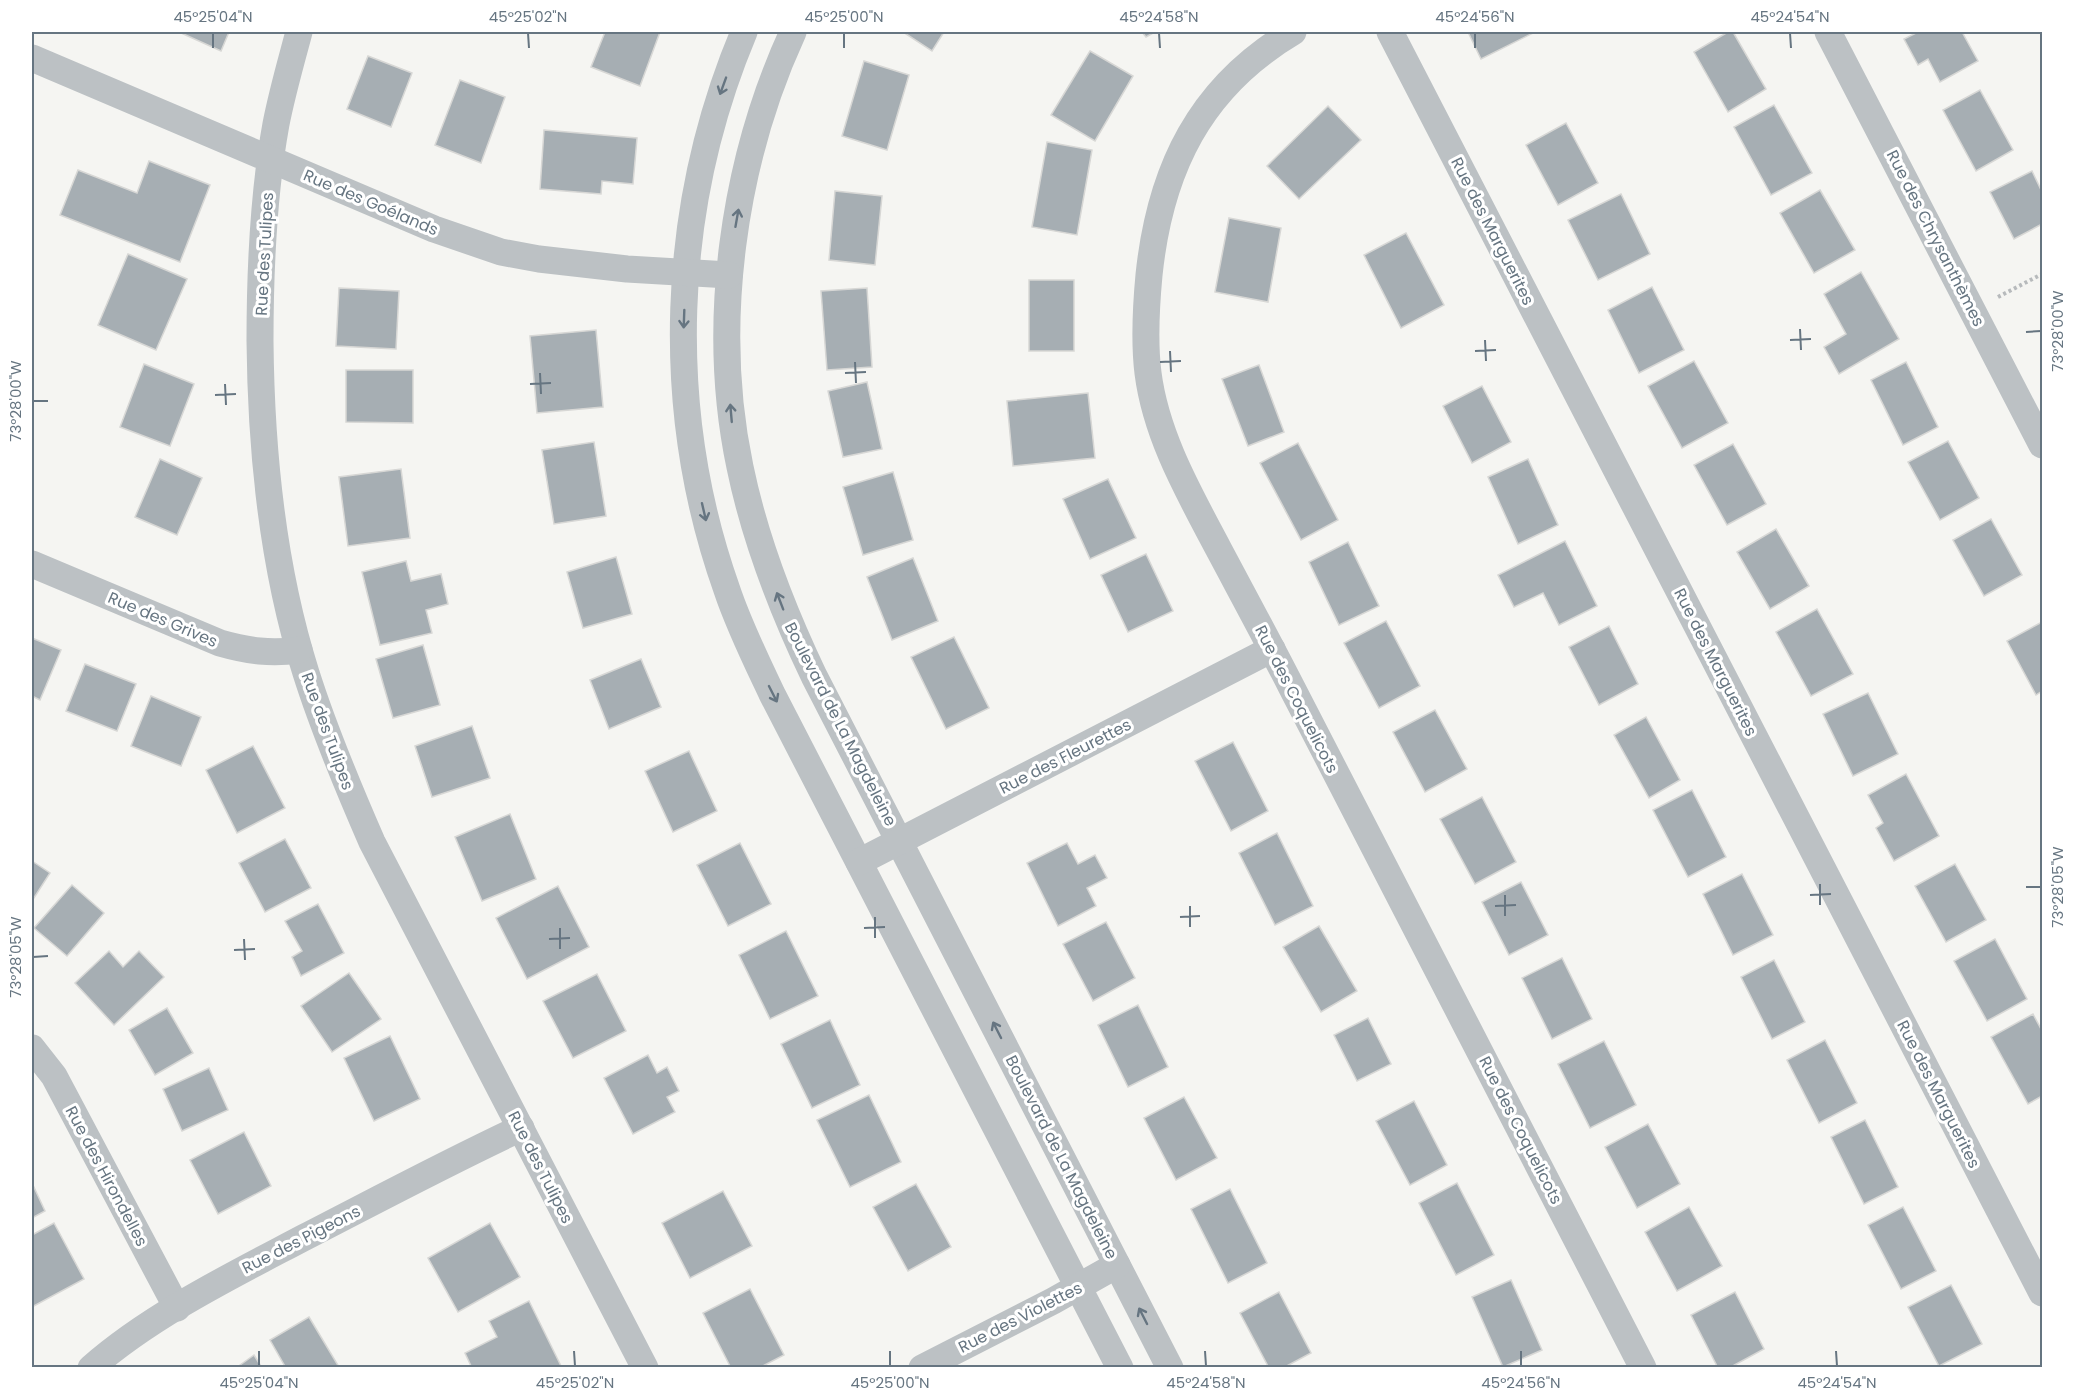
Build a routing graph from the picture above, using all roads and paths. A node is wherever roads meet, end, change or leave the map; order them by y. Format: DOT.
graph roads {
  1 [pos="299,32"];
  2 [pos="744,32"];
  3 [pos="793,32"];
  4 [pos="1293,32"];
  5 [pos="1390,32"];
  6 [pos="1828,32"];
  7 [pos="32,58"];
  8 [pos="271,160"];
  9 [pos="686,273"];
  10 [pos="2043,274"];
  11 [pos="729,275"];
  12 [pos="1994,299"];
  13 [pos="2043,445"];
  14 [pos="32,564"];
  15 [pos="1272,648"];
  16 [pos="299,650"];
  17 [pos="900,841"];
  18 [pos="859,862"];
  19 [pos="32,1048"];
  20 [pos="521,1128"];
  21 [pos="1117,1265"];
  22 [pos="1080,1287"];
  23 [pos="2043,1293"];
  24 [pos="177,1308"];
  25 [pos="91,1368"];
  26 [pos="645,1368"];
  27 [pos="922,1368"];
  28 [pos="1120,1368"];
  29 [pos="1170,1368"];
  30 [pos="1643,1368"];
  1 -- 8 [label="street, Rue des Tulipes"];
  2 -- 9 [label="street, one-way"];
  11 -- 3 [label="street, Boulevard de La Magdeleine, one-way"];
  4 -- 15 [label="street, Rue des Coquelicots"];
  5 -- 23 [label="street, Rue des Marguerites"];
  6 -- 13 [label="street, Rue des Chrysanthèmes"];
  7 -- 8 [label="street, Rue des Goélands"];
  8 -- 9 [label="street, Rue des Goélands"];
  8 -- 16 [label="street, Rue des Tulipes"];
  9 -- 11 [label="street, Rue des Goélands"];
  9 -- 18 [label="street, one-way"];
  10 -- 12 [label="path"];
  17 -- 11 [label="street, Boulevard de La Magdeleine, one-way"];
  14 -- 16 [label="street, Rue des Grives"];
  15 -- 17 [label="street, Rue des Fleurettes"];
  15 -- 30 [label="street, Rue des Coquelicots"];
  16 -- 20 [label="street, Rue des Tulipes"];
  17 -- 18 [label="street, Rue des Fleurettes"];
  21 -- 17 [label="street, Boulevard de La Magdeleine, one-way"];
  18 -- 22 [label="street"];
  19 -- 24 [label="street, Rue des Hirondelles"];
  20 -- 24 [label="street, Rue des Pigeons"];
  20 -- 26 [label="street, Rue des Tulipes"];
  21 -- 22 [label="street, Rue des Violettes"];
  29 -- 21 [label="street, Boulevard de La Magdeleine, one-way"];
  22 -- 27 [label="street, Rue des Violettes"];
  22 -- 28 [label="street"];
  24 -- 25 [label="street, Rue des Pigeons"];
}
